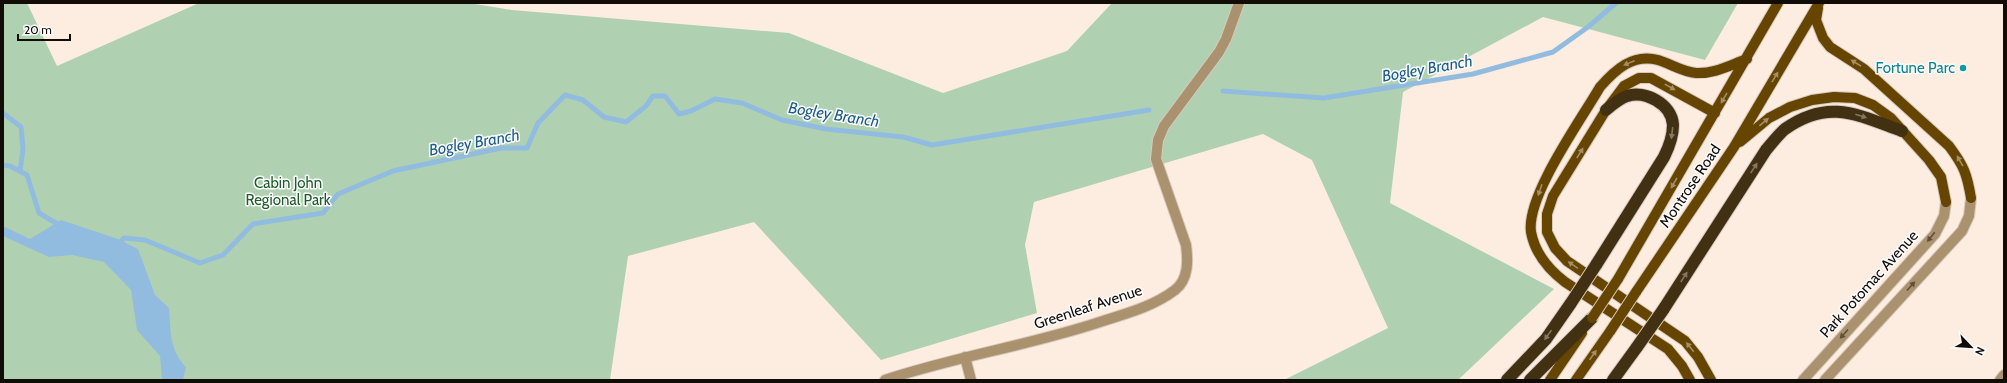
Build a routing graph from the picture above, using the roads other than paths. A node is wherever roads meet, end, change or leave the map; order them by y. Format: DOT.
graph roads {
  1 [pos="1239,3"];
  2 [pos="1778,3"];
  3 [pos="1819,4"];
  4 [pos="1747,58"];
  5 [pos="1606,110"];
  6 [pos="1715,113"];
  7 [pos="1902,131"];
  8 [pos="1734,147"];
  9 [pos="1970,198"];
  10 [pos="1946,202"];
  11 [pos="1592,318"];
  12 [pos="965,357"];
  13 [pos="2004,375"];
  14 [pos="885,380"];
  15 [pos="971,380"];
  16 [pos="1507,380"];
  17 [pos="1530,380"];
  18 [pos="1550,380"];
  19 [pos="1576,380"];
  20 [pos="1613,380"];
  21 [pos="1690,380"];
  22 [pos="1711,380"];
  23 [pos="1802,380"];
  24 [pos="1825,380"];
  25 [pos="2000,380"];
  1 -- 12 [label="street, Greenleaf Avenue"];
  2 -- 4 [label="main road, Montrose Road"];
  8 -- 3 [label="main road, Montrose Road, one-way"];
  9 -- 3 [label="main road, one-way"];
  4 -- 6 [label="main road, Montrose Road, one-way"];
  4 -- 21 [label="main road, one-way"];
  5 -- 6 [label="main road, one-way"];
  5 -- 16 [label="highway, one-way, bridge"];
  22 -- 5 [label="main road, one-way"];
  6 -- 11 [label="main road, Montrose Road, one-way, bridge"];
  8 -- 7 [label="main road, one-way"];
  7 -- 10 [label="main road"];
  20 -- 7 [label="highway, one-way, bridge"];
  19 -- 8 [label="main road, Montrose Road, one-way, bridge"];
  24 -- 9 [label="street, one-way"];
  10 -- 23 [label="street, Park Potomac Avenue, one-way"];
  11 -- 17 [label="highway"];
  11 -- 18 [label="main road, Montrose Road"];
  12 -- 14 [label="street, Greenleaf Avenue"];
  12 -- 15 [label="street"];
  13 -- 25 [label="street"];
}
